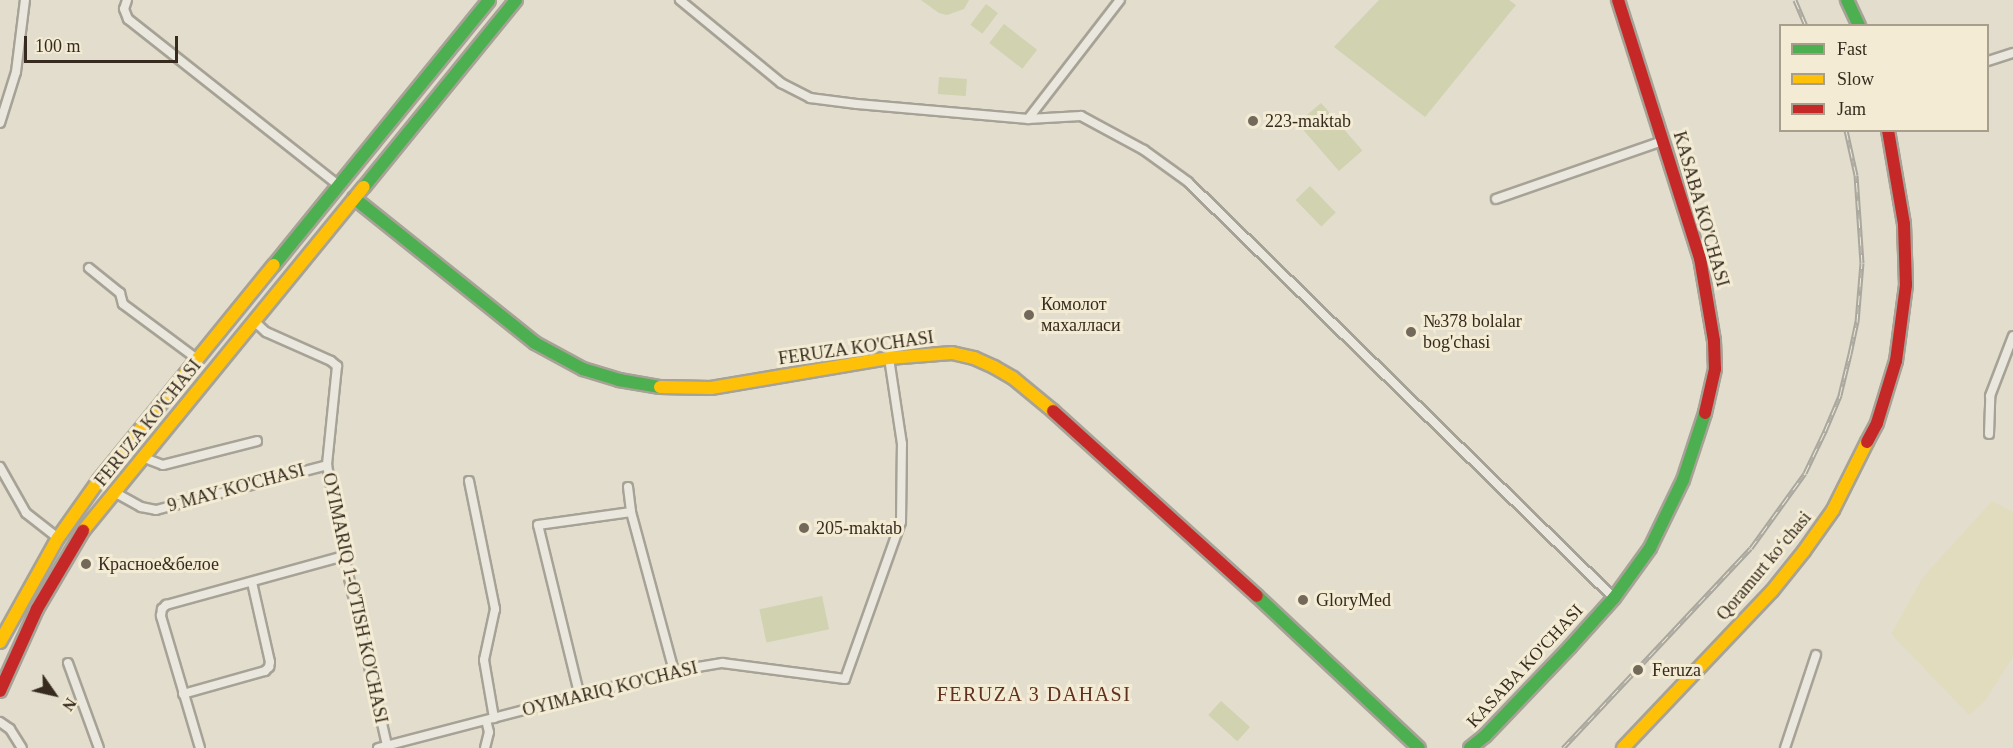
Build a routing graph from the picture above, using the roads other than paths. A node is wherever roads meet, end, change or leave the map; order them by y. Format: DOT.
graph roads {
  1 [pos="25,0"];
  2 [pos="127,0"];
  3 [pos="489,0"];
  4 [pos="516,0"];
  5 [pos="680,0"];
  6 [pos="1120,0"];
  7 [pos="1618,0"];
  8 [pos="1842,0"];
  9 [pos="1847,0"];
  10 [pos="1852,24"];
  11 [pos="1858,24"];
  12 [pos="2013,52"];
  13 [pos="1989,61"];
  14 [pos="1028,119"];
  15 [pos="0,123"];
  16 [pos="1888,132"];
  17 [pos="1893,132"];
  18 [pos="1663,141"];
  19 [pos="339,185"];
  20 [pos="354,198"];
  21 [pos="1496,199"];
  22 [pos="89,268"];
  23 [pos="254,321"];
  24 [pos="2013,336"];
  25 [pos="889,358"];
  26 [pos="197,359"];
  27 [pos="178,382"];
  28 [pos="195,394"];
  29 [pos="1989,434"];
  30 [pos="256,441"];
  31 [pos="142,457"];
  32 [pos="327,465"];
  33 [pos="0,467"];
  34 [pos="469,481"];
  35 [pos="628,486"];
  36 [pos="114,492"];
  37 [pos="631,512"];
  38 [pos="58,538"];
  39 [pos="344,556"];
  40 [pos="252,582"];
  41 [pos="1614,598"];
  42 [pos="0,642"];
  43 [pos="1816,655"];
  44 [pos="68,663"];
  45 [pos="674,671"];
  46 [pos="0,691"];
  47 [pos="183,694"];
  48 [pos="580,697"];
  49 [pos="490,719"];
  50 [pos="0,722"];
  51 [pos="383,747"];
  52 [pos="22,748"];
  53 [pos="99,748"];
  54 [pos="200,748"];
  55 [pos="485,748"];
  56 [pos="1419,748"];
  57 [pos="1470,748"];
  58 [pos="1623,748"];
  59 [pos="1630,748"];
  60 [pos="1785,748"];
  1 -- 15 [label="street"];
  2 -- 19 [label="street"];
  3 -- 19 [label="main road, FERUZA KO'CHASI"];
  4 -- 20 [label="main road, FERUZA KO'CHASI"];
  5 -- 14 [label="street"];
  6 -- 14 [label="street"];
  7 -- 18 [label="main road, KASABA KO'CHASI"];
  8 -- 10 [label="main road"];
  9 -- 11 [label="main road"];
  12 -- 13 [label="street"];
  14 -- 41 [label="street"];
  16 -- 58 [label="main road, Qoramurt koʻchasi"];
  17 -- 59 [label="main road, Qoramurt koʻchasi"];
  18 -- 21 [label="street"];
  18 -- 41 [label="main road, KASABA KO'CHASI"];
  19 -- 20 [label="main road, FERUZA KO'CHASI"];
  19 -- 26 [label="main road, FERUZA KO'CHASI"];
  20 -- 23 [label="main road, FERUZA KO'CHASI"];
  20 -- 25 [label="main road, FERUZA KO'CHASI"];
  22 -- 26 [label="street"];
  23 -- 28 [label="main road, FERUZA KO'CHASI"];
  23 -- 32 [label="street, OYIMARIQ 1-O'TISH KO'CHASI"];
  24 -- 29 [label="street"];
  25 -- 45 [label="street, OYIMARIQ KO'CHASI"];
  25 -- 56 [label="main road, FERUZA KO'CHASI"];
  26 -- 27 [label="main road, FERUZA KO'CHASI"];
  27 -- 28 [label="main road"];
  27 -- 38 [label="main road, FERUZA KO'CHASI"];
  28 -- 31 [label="main road, FERUZA KO'CHASI"];
  30 -- 31 [label="street"];
  31 -- 36 [label="main road, FERUZA KO'CHASI"];
  32 -- 36 [label="street, 9 MAY KO'CHASI"];
  32 -- 39 [label="street, OYIMARIQ 1-O'TISH KO'CHASI"];
  33 -- 38 [label="street"];
  34 -- 49 [label="street"];
  35 -- 37 [label="street"];
  36 -- 46 [label="main road, FERUZA KO'CHASI"];
  37 -- 45 [label="street"];
  37 -- 48 [label="street"];
  38 -- 42 [label="main road, FERUZA KO'CHASI"];
  39 -- 40 [label="street"];
  39 -- 51 [label="street, OYIMARIQ 1-O'TISH KO'CHASI"];
  40 -- 47 [label="street"];
  40 -- 47 [label="street"];
  41 -- 57 [label="main road, KASABA KO'CHASI"];
  43 -- 60 [label="street"];
  44 -- 53 [label="street"];
  45 -- 48 [label="street, OYIMARIQ KO'CHASI"];
  47 -- 54 [label="street"];
  48 -- 49 [label="street, OYIMARIQ KO'CHASI"];
  49 -- 51 [label="street, OYIMARIQ KO'CHASI"];
  49 -- 55 [label="street"];
  50 -- 52 [label="street"];
}
